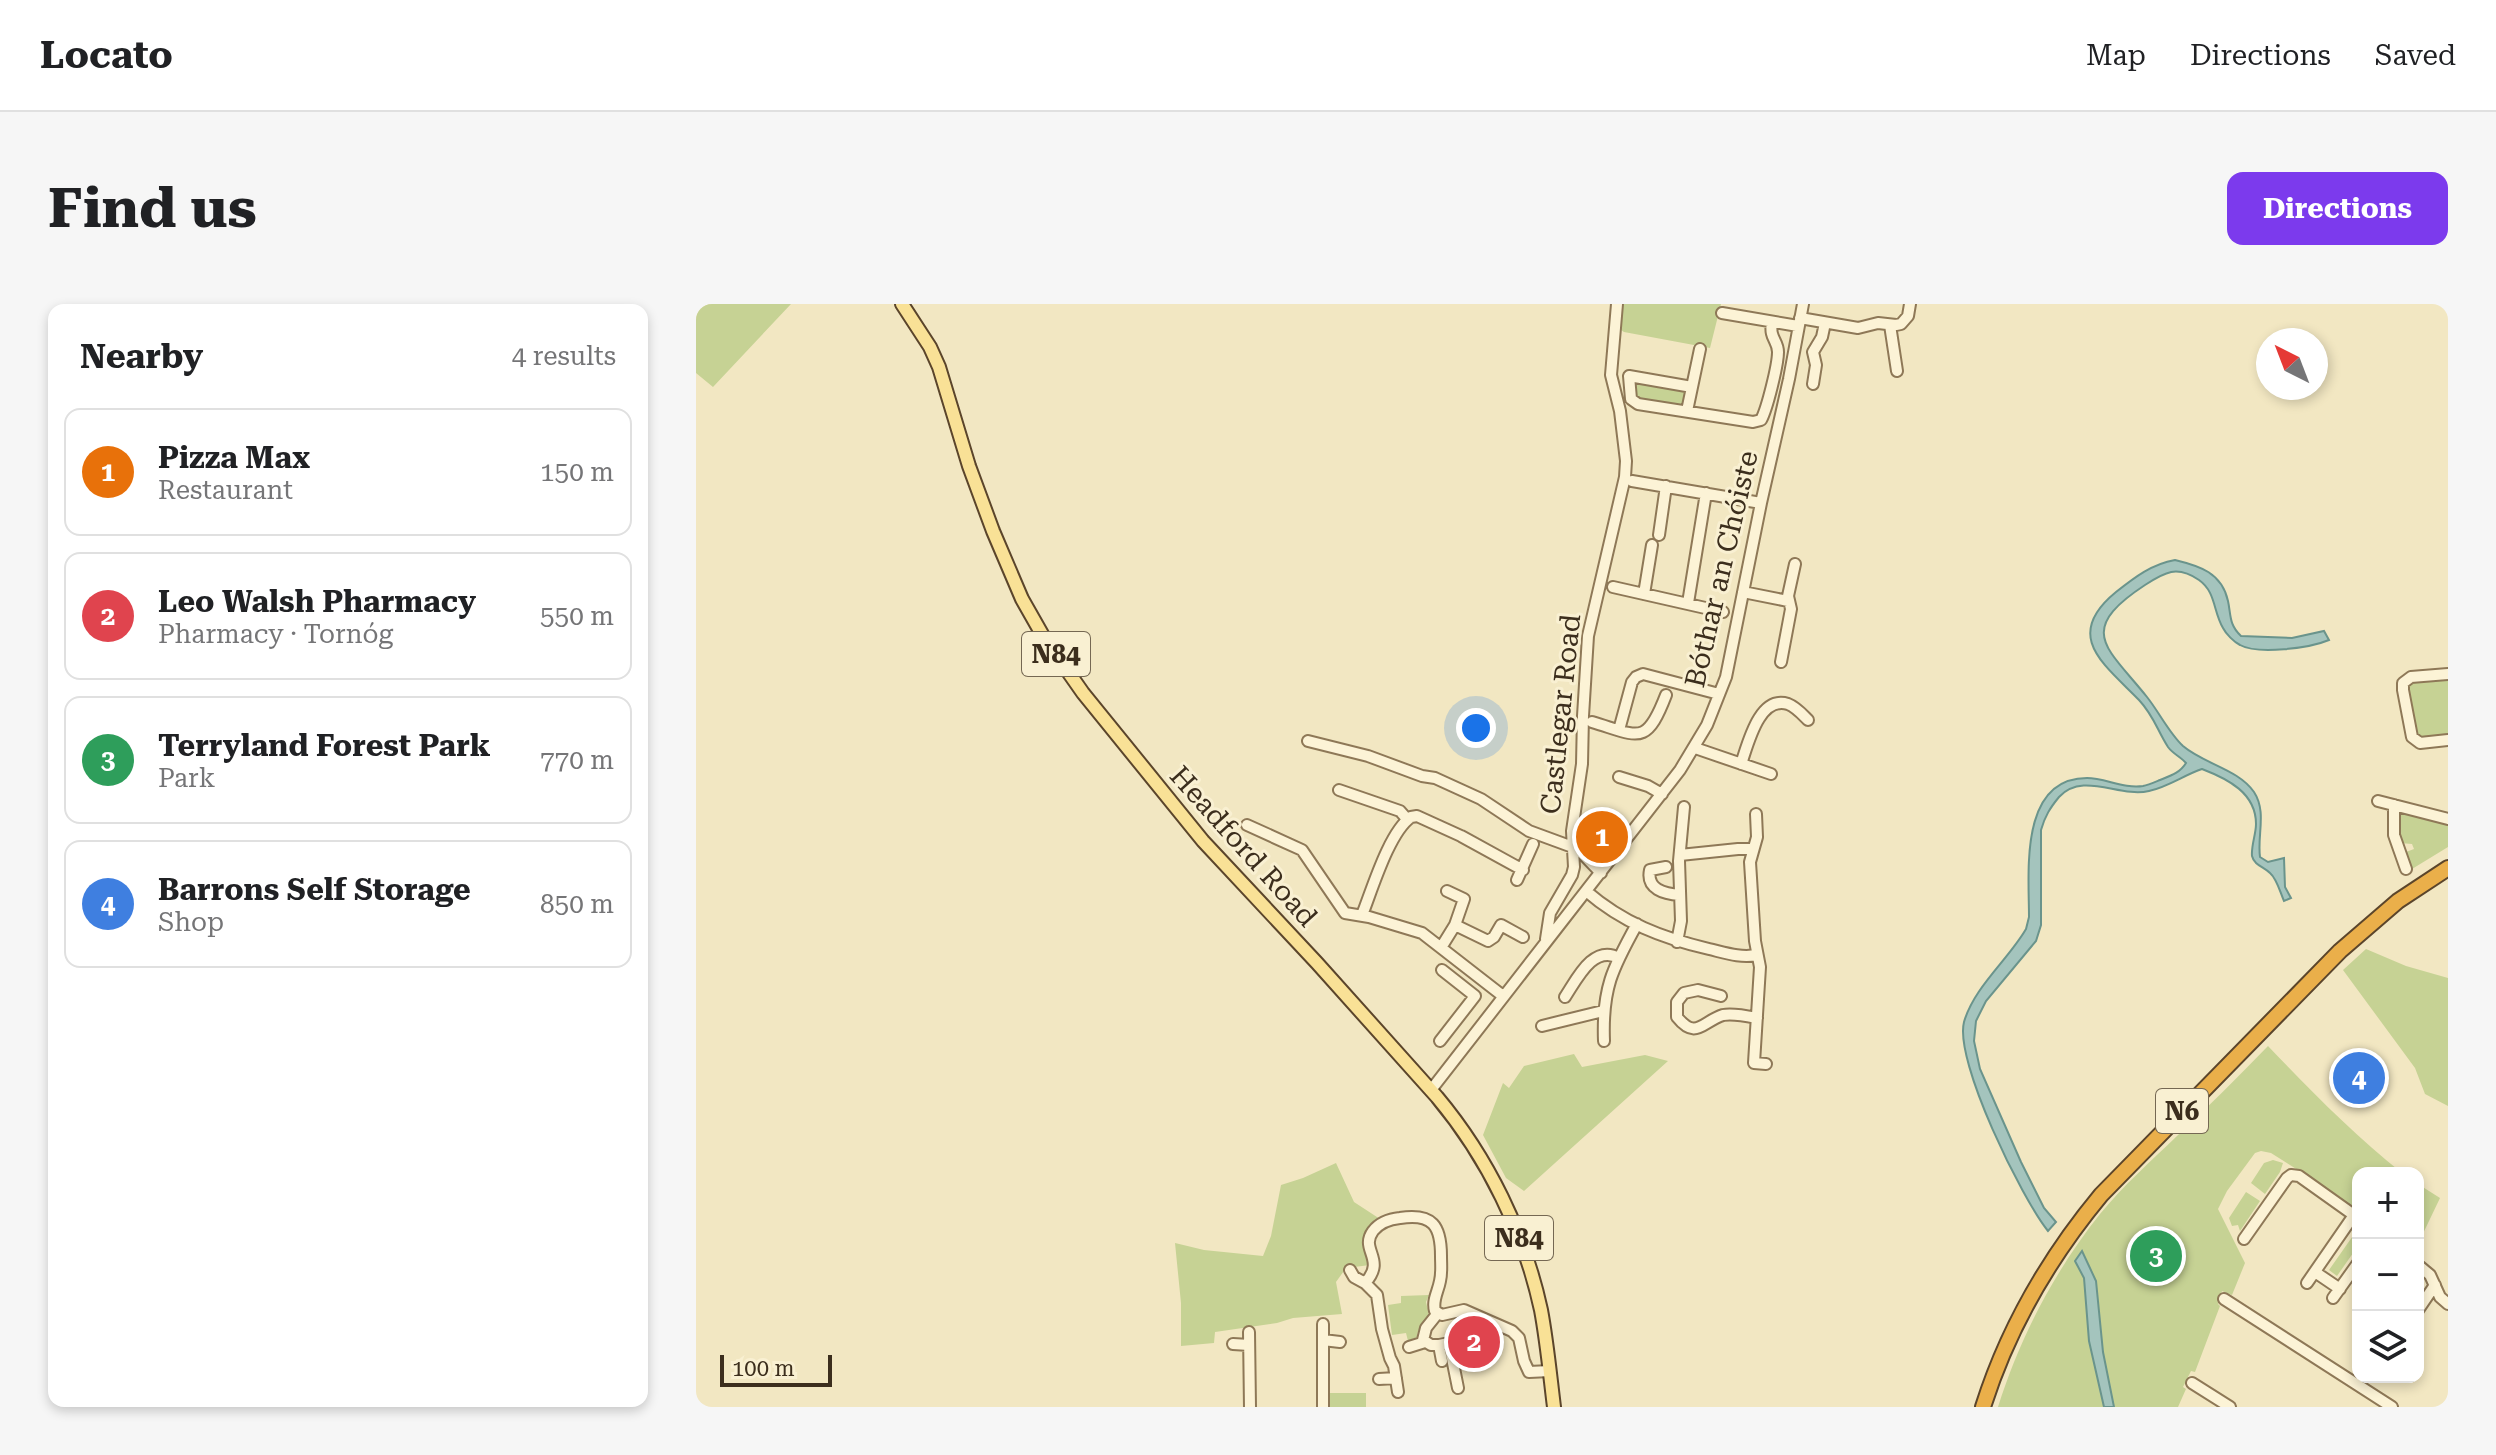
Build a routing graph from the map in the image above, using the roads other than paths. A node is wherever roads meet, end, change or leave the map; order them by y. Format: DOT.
graph roads {
  1 [pos="902,304"];
  2 [pos="1617,304"];
  3 [pos="1752,304"];
  4 [pos="1803,304"];
  5 [pos="1910,304"];
  6 [pos="1722,313"];
  7 [pos="1749,318"];
  8 [pos="1772,322"];
  9 [pos="1799,322"];
  10 [pos="1825,323"];
  11 [pos="1890,325"];
  12 [pos="1700,349"];
  13 [pos="1897,371"];
  14 [pos="1813,384"];
  15 [pos="1692,387"];
  16 [pos="1687,411"];
  17 [pos="1632,481"];
  18 [pos="1666,486"];
  19 [pos="1706,493"];
  20 [pos="1761,503"];
  21 [pos="1659,535"];
  22 [pos="1652,545"];
  23 [pos="1795,564"];
  24 [pos="1613,587"];
  25 [pos="1743,592"];
  26 [pos="1644,594"];
  27 [pos="1788,601"];
  28 [pos="1688,603"];
  29 [pos="1723,612"];
  30 [pos="1781,662"];
  31 [pos="2448,674"];
  32 [pos="1719,694"];
  33 [pos="1666,695"];
  34 [pos="1808,720"];
  35 [pos="1592,722"];
  36 [pos="1619,730"];
  37 [pos="2448,740"];
  38 [pos="1308,741"];
  39 [pos="1695,748"];
  40 [pos="1741,764"];
  41 [pos="1771,774"];
  42 [pos="1619,777"];
  43 [pos="1339,790"];
  44 [pos="1662,794"];
  45 [pos="2378,801"];
  46 [pos="2394,805"];
  47 [pos="1684,807"];
  48 [pos="1756,814"];
  49 [pos="1407,819"];
  50 [pos="2448,819"];
  51 [pos="1247,825"];
  52 [pos="1533,844"];
  53 [pos="1572,846"];
  54 [pos="2411,847"];
  55 [pos="1753,849"];
  56 [pos="2398,850"];
  57 [pos="1680,855"];
  58 [pos="1666,867"];
  59 [pos="2448,868"];
  60 [pos="2406,869"];
  61 [pos="1523,870"];
  62 [pos="1601,873"];
  63 [pos="1517,880"];
  64 [pos="1447,891"];
  65 [pos="1586,891"];
  66 [pos="1680,895"];
  67 [pos="1362,915"];
  68 [pos="1637,924"];
  69 [pos="1455,925"];
  70 [pos="1523,937"];
  71 [pos="1546,941"];
  72 [pos="1677,942"];
  73 [pos="1442,946"];
  74 [pos="1757,955"];
  75 [pos="1619,958"];
  76 [pos="1442,970"];
  77 [pos="1482,979"];
  78 [pos="1472,993"];
  79 [pos="1709,993"];
  80 [pos="1503,996"];
  81 [pos="1721,996"];
  82 [pos="1565,997"];
  83 [pos="1706,1005"];
  84 [pos="1603,1011"];
  85 [pos="1757,1018"];
  86 [pos="1542,1026"];
  87 [pos="1440,1041"];
  88 [pos="1604,1041"];
  89 [pos="1766,1064"];
  90 [pos="1431,1090"];
  91 [pos="2352,1214"];
  92 [pos="2352,1222"];
  93 [pos="2244,1239"];
  94 [pos="1350,1270"];
  95 [pos="2424,1270"];
  96 [pos="2352,1271"];
  97 [pos="2315,1272"];
  98 [pos="1365,1283"];
  99 [pos="2307,1283"];
  100 [pos="2435,1285"];
  101 [pos="2224,1299"];
  102 [pos="2424,1301"];
  103 [pos="2448,1304"];
  104 [pos="1438,1313"];
  105 [pos="1323,1324"];
  106 [pos="1249,1332"];
  107 [pos="1323,1340"];
  108 [pos="1340,1342"];
  109 [pos="1425,1342"];
  110 [pos="1233,1344"];
  111 [pos="1249,1345"];
  112 [pos="1439,1345"];
  113 [pos="1409,1347"];
  114 [pos="1442,1361"];
  115 [pos="1550,1371"];
  116 [pos="1396,1378"];
  117 [pos="1379,1379"];
  118 [pos="2192,1383"];
  119 [pos="1458,1388"];
  120 [pos="1398,1392"];
  121 [pos="1250,1407"];
  122 [pos="1323,1407"];
  123 [pos="1554,1407"];
  124 [pos="1983,1407"];
  125 [pos="2230,1407"];
  126 [pos="2392,1407"];
  1 -- 90 [label="main road, Headford Road / N84"];
  2 -- 53 [label="street, Castlegar Road"];
  3 -- 7 [label="street"];
  4 -- 9 [label="street, Bóthar an Chóiste"];
  5 -- 11 [label="street"];
  6 -- 7 [label="street"];
  7 -- 8 [label="street"];
  8 -- 9 [label="street"];
  8 -- 16 [label="street"];
  9 -- 10 [label="street"];
  9 -- 20 [label="street, Bóthar an Chóiste"];
  10 -- 11 [label="street"];
  10 -- 14 [label="street"];
  11 -- 13 [label="street"];
  12 -- 15 [label="street"];
  15 -- 16 [label="street"];
  15 -- 16 [label="street"];
  17 -- 18 [label="street"];
  18 -- 19 [label="street"];
  18 -- 21 [label="street"];
  19 -- 20 [label="street"];
  19 -- 28 [label="street"];
  20 -- 25 [label="street, Bóthar an Chóiste"];
  22 -- 26 [label="street"];
  23 -- 27 [label="street"];
  24 -- 26 [label="street"];
  25 -- 27 [label="street"];
  25 -- 32 [label="street, Bóthar an Chóiste"];
  26 -- 28 [label="street"];
  27 -- 30 [label="street"];
  28 -- 29 [label="street"];
  31 -- 37 [label="street"];
  32 -- 36 [label="street"];
  32 -- 39 [label="street, Bóthar an Chóiste"];
  33 -- 36 [label="street"];
  34 -- 40 [label="street"];
  35 -- 36 [label="street"];
  38 -- 53 [label="street"];
  39 -- 40 [label="street"];
  39 -- 44 [label="street, Bóthar an Chóiste"];
  40 -- 41 [label="street"];
  42 -- 44 [label="street"];
  43 -- 49 [label="street"];
  44 -- 62 [label="street, Bóthar an Chóiste"];
  45 -- 46 [label="street"];
  46 -- 50 [label="street"];
  46 -- 56 [label="street"];
  47 -- 57 [label="street"];
  48 -- 55 [label="street"];
  49 -- 61 [label="street"];
  49 -- 67 [label="street"];
  51 -- 67 [label="street"];
  52 -- 61 [label="street"];
  53 -- 62 [label="street"];
  53 -- 71 [label="street, Castlegar Road"];
  54 -- 56 [label="street"];
  55 -- 57 [label="street"];
  55 -- 74 [label="street"];
  56 -- 60 [label="street"];
  57 -- 66 [label="street"];
  58 -- 66 [label="street"];
  59 -- 124 [label="highway, N6"];
  61 -- 63 [label="street"];
  62 -- 65 [label="street, Bóthar an Chóiste"];
  64 -- 69 [label="street"];
  65 -- 68 [label="street"];
  65 -- 71 [label="street, Bóthar an Chóiste"];
  66 -- 72 [label="street"];
  67 -- 73 [label="street"];
  68 -- 72 [label="street"];
  68 -- 75 [label="street"];
  69 -- 70 [label="street"];
  69 -- 73 [label="street"];
  71 -- 80 [label="street, Bóthar an Chóiste"];
  72 -- 74 [label="street"];
  73 -- 77 [label="street"];
  74 -- 85 [label="street"];
  75 -- 82 [label="street"];
  75 -- 84 [label="street"];
  76 -- 78 [label="street"];
  77 -- 78 [label="street"];
  77 -- 80 [label="street"];
  78 -- 87 [label="street"];
  79 -- 81 [label="street"];
  79 -- 83 [label="street"];
  79 -- 85 [label="street"];
  80 -- 90 [label="street, Bóthar an Chóiste"];
  84 -- 86 [label="street"];
  84 -- 88 [label="street"];
  85 -- 89 [label="street"];
  90 -- 115 [label="main road, Headford Road / N84"];
  91 -- 93 [label="street"];
  92 -- 97 [label="street"];
  94 -- 98 [label="street"];
  95 -- 100 [label="street"];
  96 -- 97 [label="street"];
  97 -- 99 [label="street"];
  98 -- 104 [label="street"];
  98 -- 116 [label="street"];
  100 -- 102 [label="street"];
  100 -- 103 [label="street"];
  101 -- 126 [label="street"];
  104 -- 109 [label="street"];
  104 -- 115 [label="street"];
  105 -- 107 [label="street"];
  106 -- 111 [label="street"];
  107 -- 108 [label="street"];
  107 -- 122 [label="street"];
  109 -- 112 [label="street"];
  109 -- 113 [label="street"];
  110 -- 111 [label="street"];
  111 -- 121 [label="street"];
  112 -- 114 [label="street"];
  112 -- 119 [label="street"];
  115 -- 123 [label="main road, Headford Road / N84"];
  116 -- 117 [label="street"];
  116 -- 120 [label="street"];
  118 -- 125 [label="street"];
}
